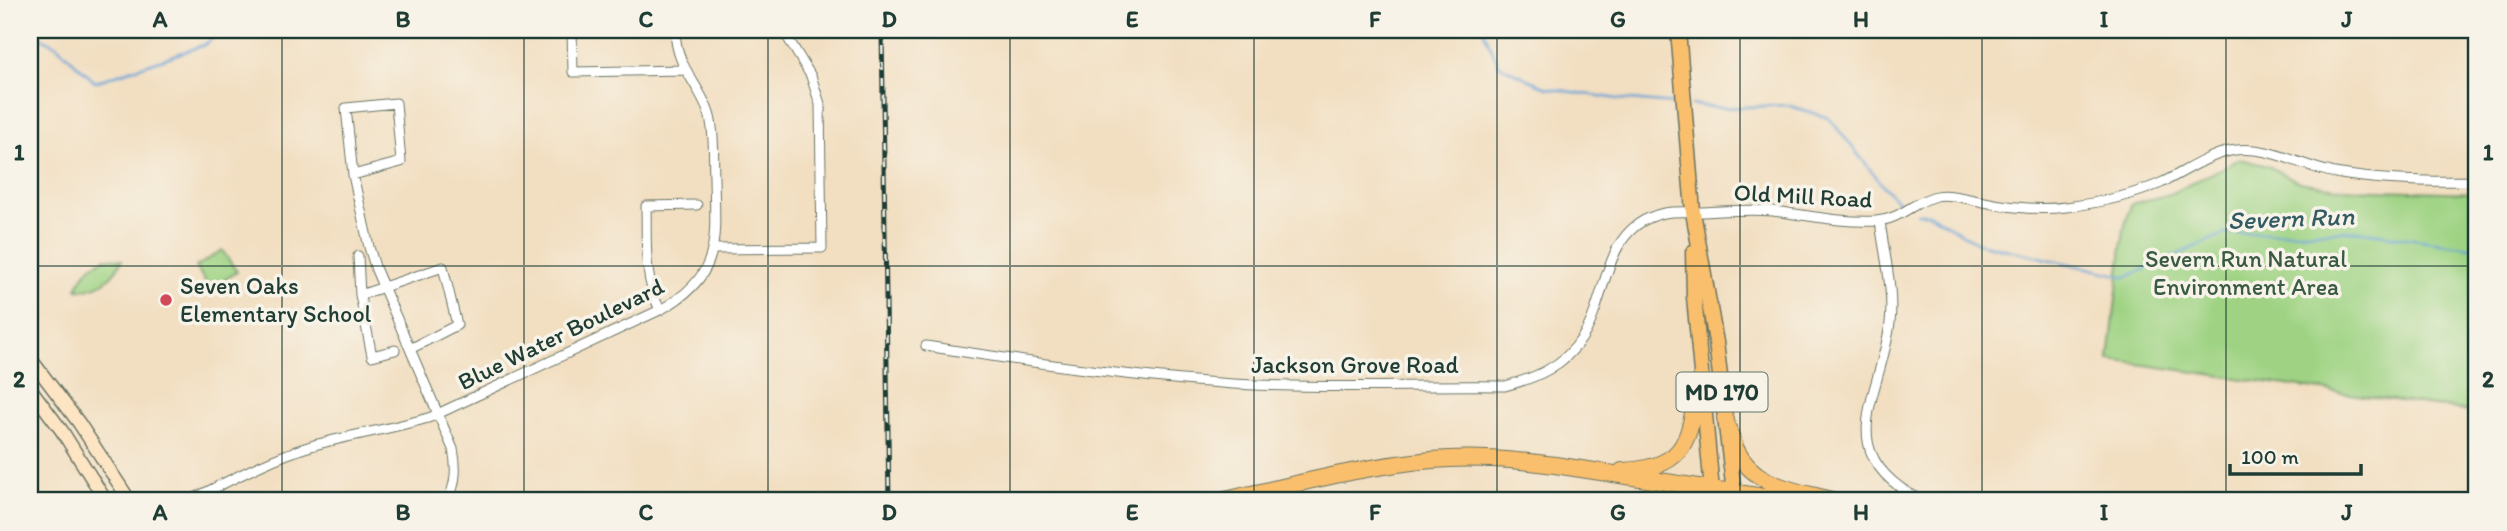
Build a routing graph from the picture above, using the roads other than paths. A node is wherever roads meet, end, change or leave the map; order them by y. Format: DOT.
graph roads {
  1 [pos="572,30"];
  2 [pos="675,30"];
  3 [pos="783,30"];
  4 [pos="1678,30"];
  5 [pos="685,70"];
  6 [pos="353,175"];
  7 [pos="2477,181"];
  8 [pos="697,205"];
  9 [pos="1693,212"];
  10 [pos="1880,221"];
  11 [pos="713,249"];
  12 [pos="358,256"];
  13 [pos="383,286"];
  14 [pos="360,295"];
  15 [pos="660,310"];
  16 [pos="926,346"];
  17 [pos="410,349"];
  18 [pos="395,350"];
  19 [pos="30,358"];
  20 [pos="1701,377"];
  21 [pos="30,388"];
  22 [pos="438,414"];
  23 [pos="1725,418"];
  24 [pos="1597,472"];
  25 [pos="1712,495"];
  26 [pos="1735,497"];
  27 [pos="106,501"];
  28 [pos="130,501"];
  29 [pos="189,501"];
  30 [pos="356,501"];
  31 [pos="391,501"];
  32 [pos="449,501"];
  33 [pos="1221,501"];
  34 [pos="1790,501"];
  35 [pos="1834,501"];
  36 [pos="1922,501"];
  1 -- 5 [label="street"];
  2 -- 5 [label="street, Blue Water Boulevard"];
  3 -- 11 [label="street"];
  4 -- 9 [label="main road, MD 170"];
  5 -- 11 [label="street, Blue Water Boulevard"];
  6 -- 6 [label="street"];
  6 -- 13 [label="street"];
  7 -- 10 [label="street, Old Mill Road"];
  8 -- 15 [label="street"];
  9 -- 10 [label="street, Old Mill Road"];
  9 -- 16 [label="street, Jackson Grove Road"];
  9 -- 20 [label="main road, MD 170"];
  9 -- 23 [label="main road, MD 170"];
  10 -- 36 [label="street"];
  11 -- 15 [label="street, Blue Water Boulevard"];
  12 -- 14 [label="street"];
  13 -- 14 [label="street"];
  13 -- 17 [label="street"];
  13 -- 17 [label="street"];
  14 -- 18 [label="street"];
  15 -- 22 [label="street, Blue Water Boulevard"];
  17 -- 22 [label="street"];
  19 -- 28 [label="street"];
  20 -- 24 [label="highway"];
  20 -- 25 [label="main road, MD 170"];
  21 -- 27 [label="street"];
  22 -- 29 [label="street, Blue Water Boulevard"];
  22 -- 32 [label="street"];
  23 -- 26 [label="main road, MD 170"];
  23 -- 35 [label="highway"];
  24 -- 25 [label="highway"];
  24 -- 33 [label="highway"];
  25 -- 26 [label="highway"];
  26 -- 34 [label="highway"];
  30 -- 31 [label="street"];
}
